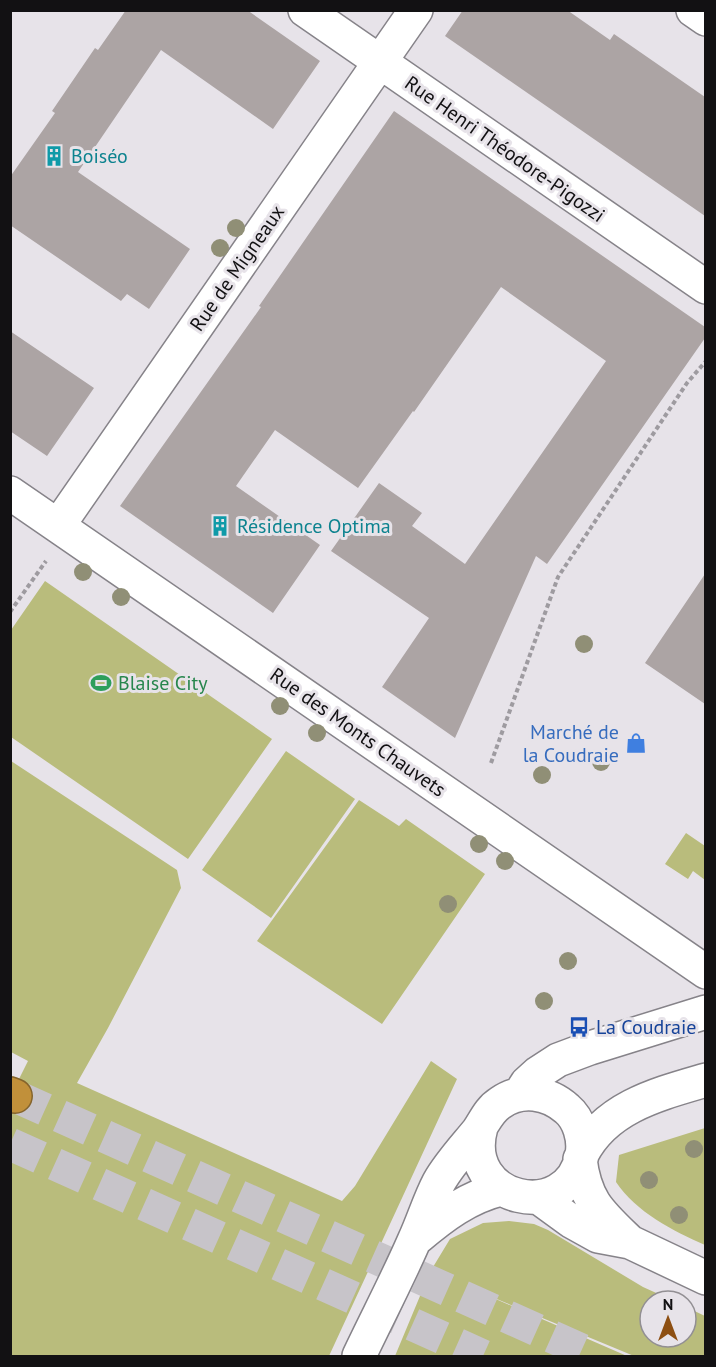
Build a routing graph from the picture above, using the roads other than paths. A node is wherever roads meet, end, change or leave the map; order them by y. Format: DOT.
graph roads {
  1 [pos="305,10"];
  2 [pos="416,10"];
  3 [pos="693,10"];
  4 [pos="705,19"];
  5 [pos="380,62"];
  6 [pos="705,287"];
  7 [pos="10,493"];
  8 [pos="58,526"];
  9 [pos="705,972"];
  10 [pos="705,1012"];
  11 [pos="705,1080"];
  12 [pos="520,1094"];
  13 [pos="636,1102"];
  14 [pos="561,1104"];
  15 [pos="481,1127"];
  16 [pos="581,1157"];
  17 [pos="501,1189"];
  18 [pos="538,1197"];
  19 [pos="414,1241"];
  20 [pos="630,1242"];
  21 [pos="705,1278"];
  22 [pos="359,1356"];
  1 -- 5 [label="street, Rue Henri Théodore-Pigozzi"];
  2 -- 5 [label="street, Rue de Migneaux"];
  3 -- 4 [label="street"];
  5 -- 6 [label="street, Rue Henri Théodore-Pigozzi"];
  5 -- 8 [label="street, Rue de Migneaux"];
  7 -- 8 [label="street, Rue des Monts Chauvets"];
  8 -- 9 [label="street, Rue des Monts Chauvets"];
  10 -- 12 [label="street"];
  11 -- 13 [label="street"];
  12 -- 14 [label="street"];
  12 -- 15 [label="street"];
  13 -- 14 [label="street"];
  13 -- 16 [label="street"];
  14 -- 16 [label="street"];
  15 -- 17 [label="street"];
  15 -- 19 [label="street"];
  16 -- 18 [label="street"];
  16 -- 20 [label="street"];
  17 -- 18 [label="street"];
  17 -- 19 [label="street"];
  18 -- 20 [label="street"];
  19 -- 22 [label="street"];
  20 -- 21 [label="street"];
}
